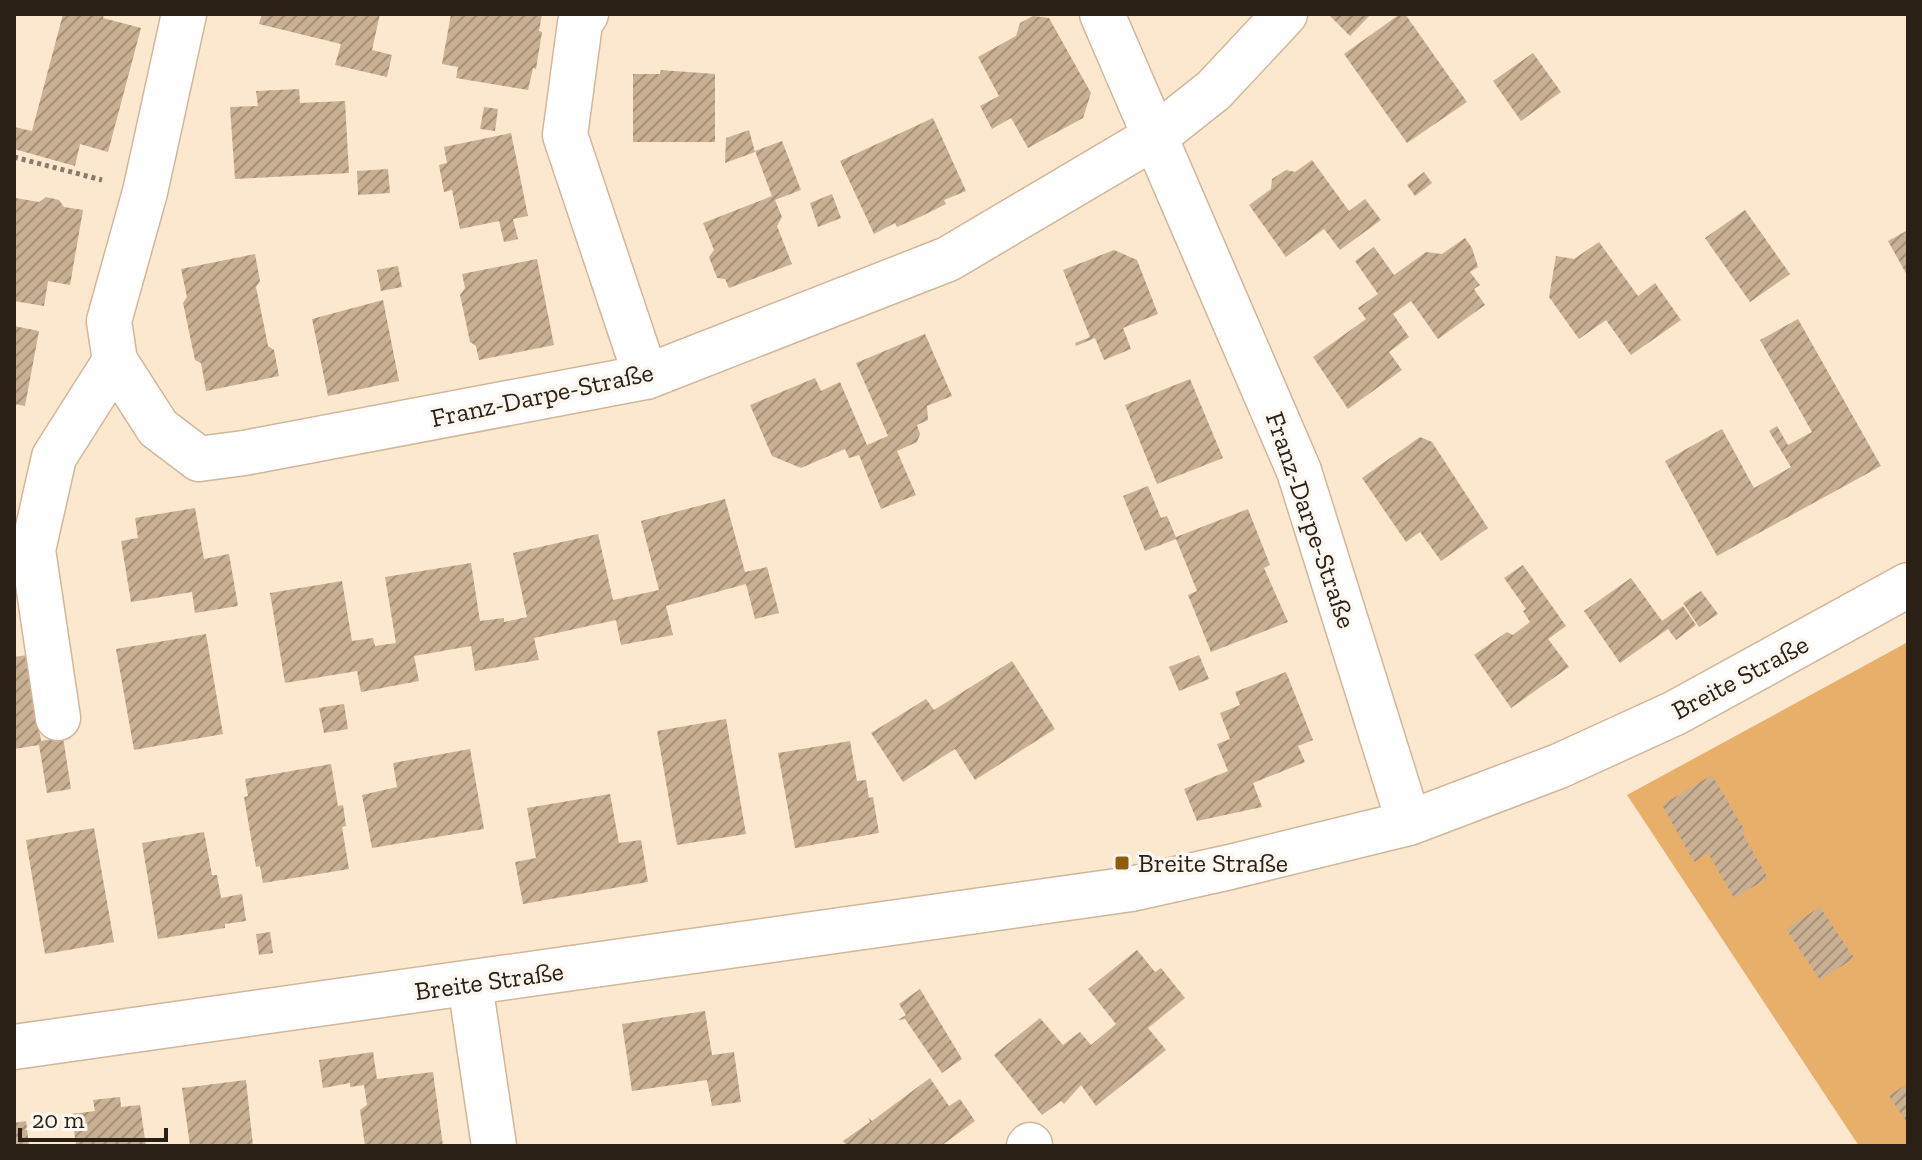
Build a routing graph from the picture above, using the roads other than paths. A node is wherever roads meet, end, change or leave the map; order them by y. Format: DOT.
graph roads {
  1 [pos="184,14"];
  2 [pos="586,14"];
  3 [pos="1102,14"];
  4 [pos="1285,14"];
  5 [pos="1156,136"];
  6 [pos="115,361"];
  7 [pos="646,377"];
  8 [pos="1908,585"];
  9 [pos="58,718"];
  10 [pos="1409,823"];
  11 [pos="470,984"];
  12 [pos="14,1047"];
  13 [pos="494,1146"];
  1 -- 6 [label="street, Franz-Darpe-Straße"];
  2 -- 7 [label="street"];
  3 -- 5 [label="street"];
  4 -- 5 [label="street, Franz-Darpe-Straße"];
  5 -- 7 [label="street, Franz-Darpe-Straße"];
  5 -- 10 [label="street, Franz-Darpe-Straße"];
  6 -- 7 [label="street, Franz-Darpe-Straße"];
  6 -- 9 [label="street"];
  8 -- 10 [label="street, Breite Straße"];
  10 -- 11 [label="street, Breite Straße"];
  11 -- 12 [label="street, Breite Straße"];
  11 -- 13 [label="street"];
}
